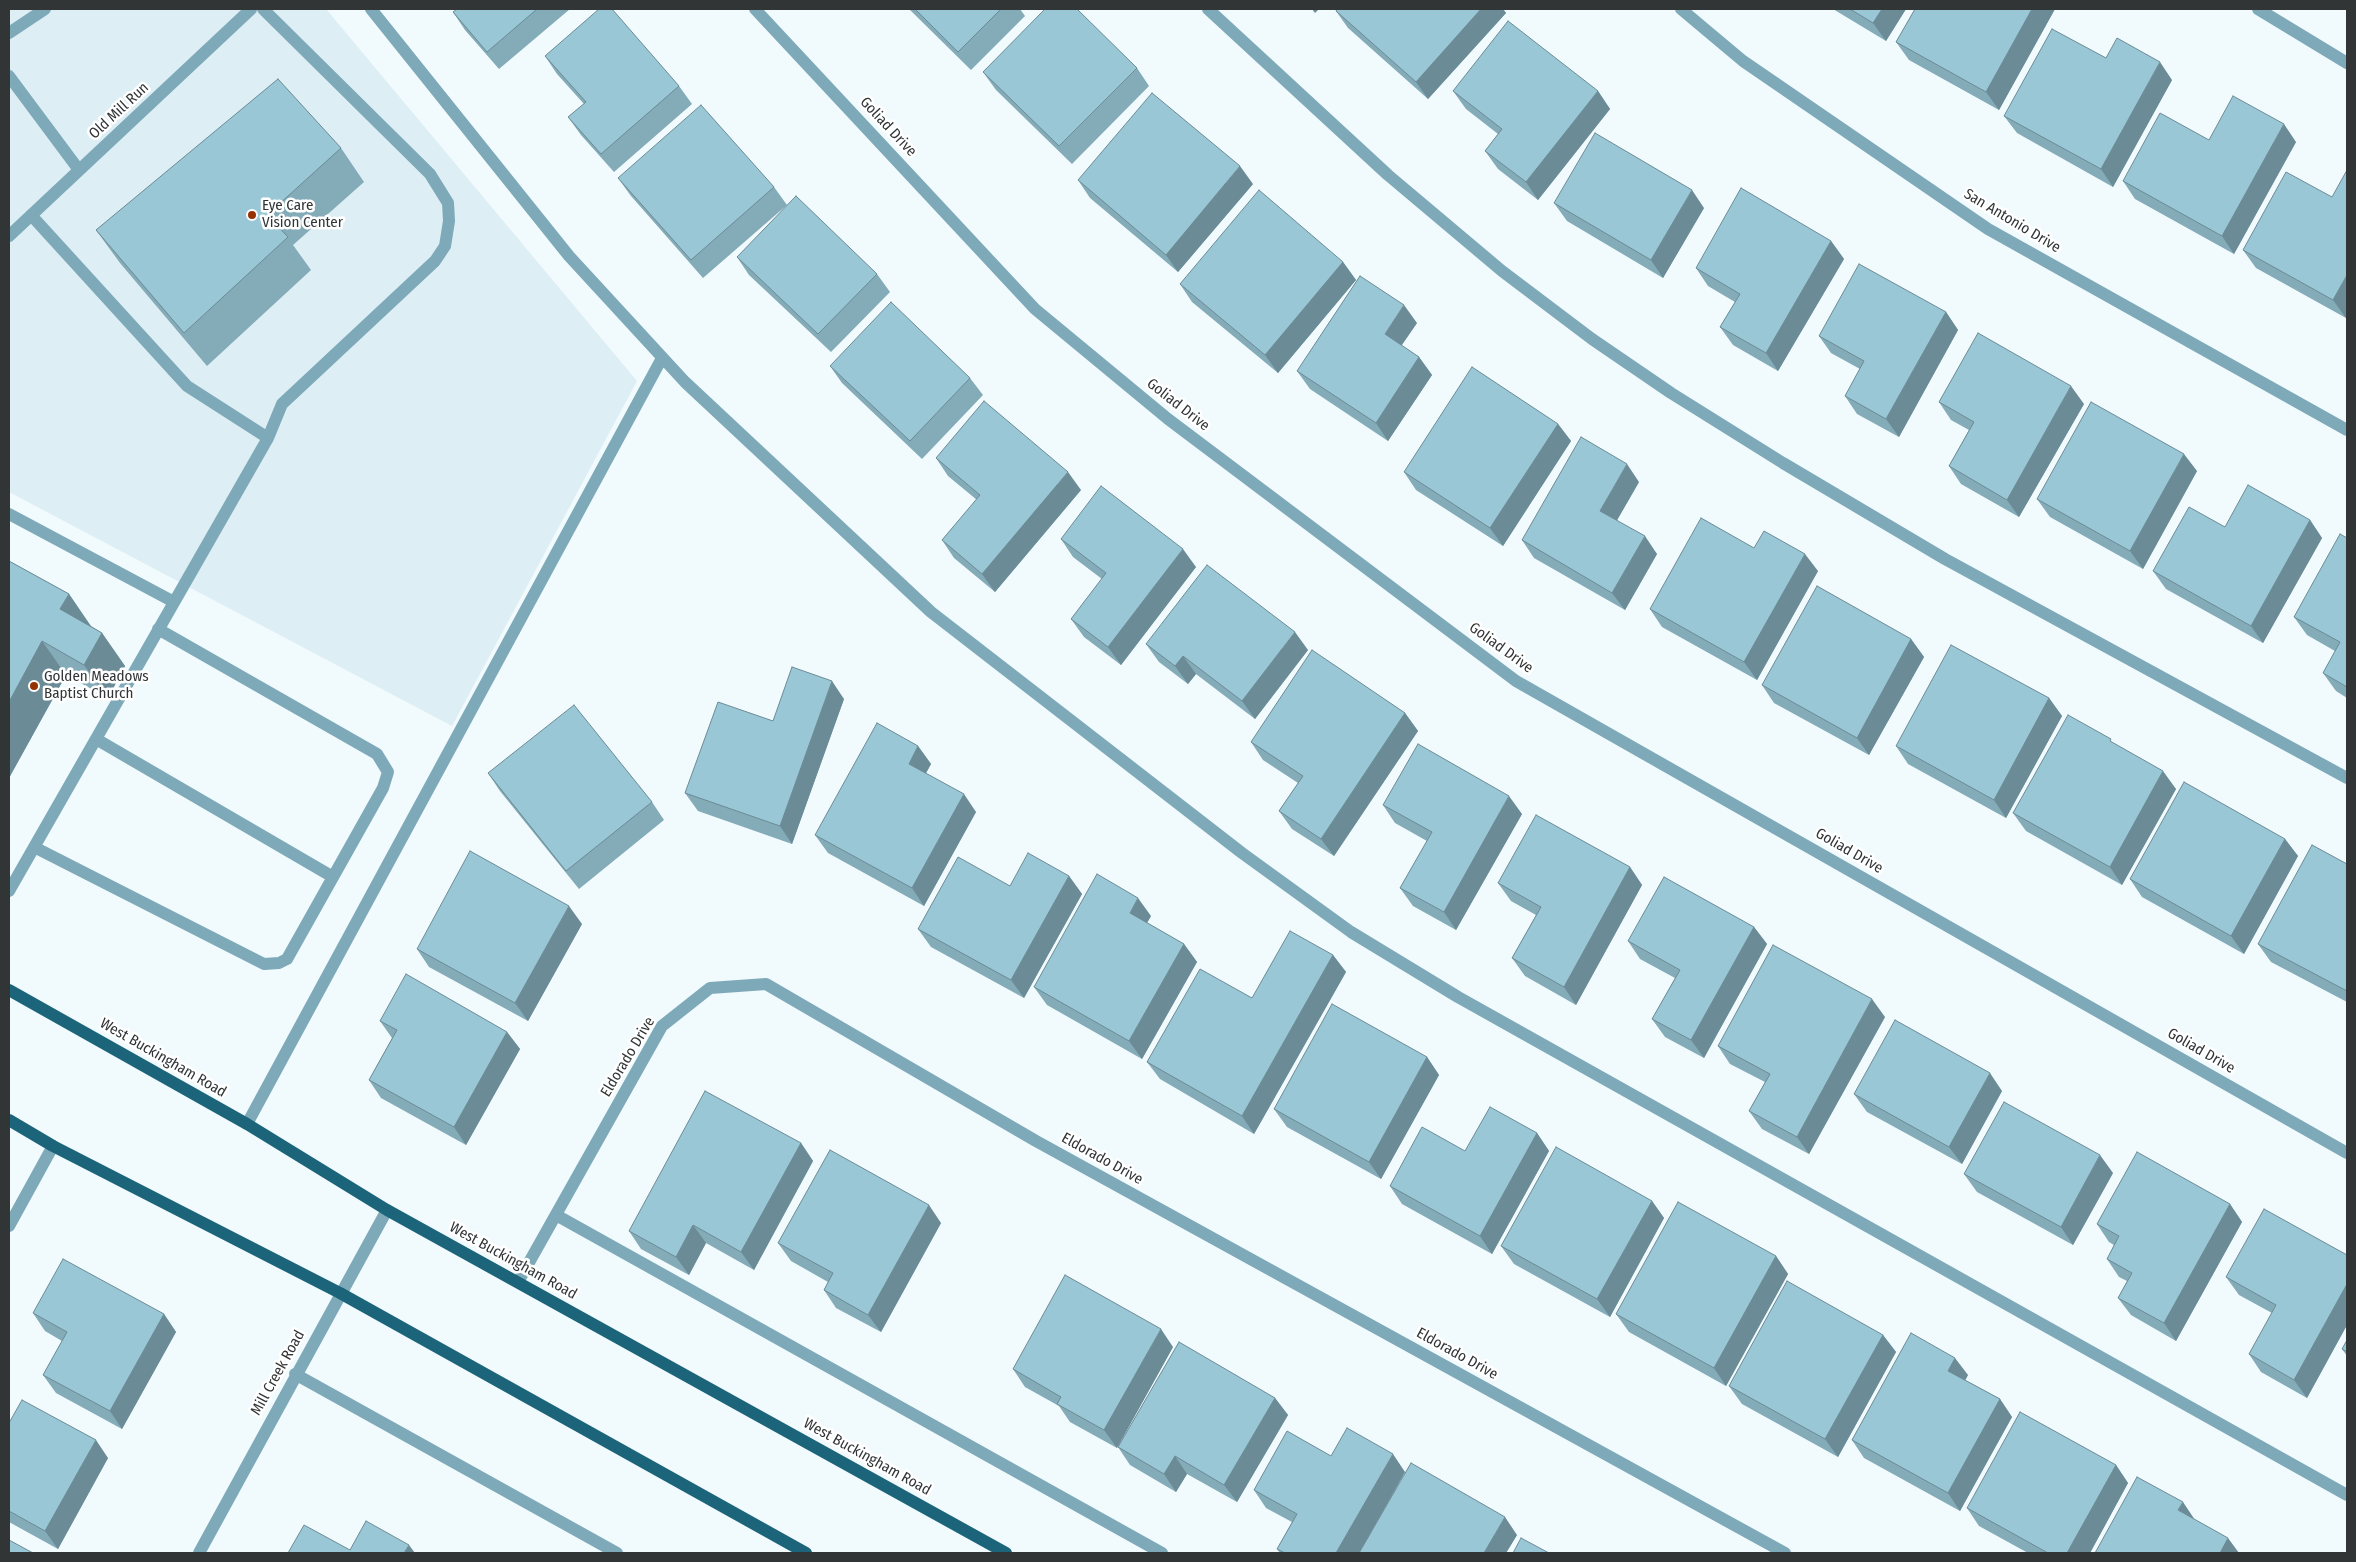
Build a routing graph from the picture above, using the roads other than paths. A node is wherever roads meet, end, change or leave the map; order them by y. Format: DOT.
graph roads {
  1 [pos="45,9"];
  2 [pos="251,9"];
  3 [pos="263,9"];
  4 [pos="371,9"];
  5 [pos="755,9"];
  6 [pos="1208,9"];
  7 [pos="1681,9"];
  8 [pos="2258,9"];
  9 [pos="9,33"];
  10 [pos="2347,63"];
  11 [pos="9,76"];
  12 [pos="79,170"];
  13 [pos="31,216"];
  14 [pos="9,236"];
  15 [pos="662,358"];
  16 [pos="2347,430"];
  17 [pos="268,438"];
  18 [pos="9,514"];
  19 [pos="174,602"];
  20 [pos="158,629"];
  21 [pos="96,739"];
  22 [pos="2347,778"];
  23 [pos="34,847"];
  24 [pos="333,876"];
  25 [pos="9,891"];
  26 [pos="9,990"];
  27 [pos="9,1120"];
  28 [pos="247,1124"];
  29 [pos="53,1146"];
  30 [pos="2347,1153"];
  31 [pos="387,1210"];
  32 [pos="556,1215"];
  33 [pos="9,1226"];
  34 [pos="518,1282"];
  35 [pos="340,1293"];
  36 [pos="295,1374"];
  37 [pos="2347,1495"];
  38 [pos="199,1553"];
  39 [pos="616,1553"];
  40 [pos="806,1553"];
  41 [pos="1006,1553"];
  42 [pos="1162,1553"];
  43 [pos="1785,1553"];
  1 -- 9 [label="street"];
  2 -- 12 [label="street, Old Mill Run"];
  3 -- 17 [label="street"];
  4 -- 15 [label="street"];
  5 -- 30 [label="street, Goliad Drive"];
  6 -- 22 [label="street"];
  7 -- 16 [label="street, San Antonio Drive"];
  8 -- 10 [label="street"];
  11 -- 12 [label="street"];
  12 -- 13 [label="street, Old Mill Run"];
  13 -- 14 [label="street, Old Mill Run"];
  13 -- 17 [label="street"];
  15 -- 28 [label="street"];
  15 -- 37 [label="street"];
  17 -- 19 [label="street"];
  18 -- 19 [label="street"];
  19 -- 20 [label="street"];
  20 -- 21 [label="street"];
  20 -- 24 [label="street"];
  21 -- 23 [label="street"];
  21 -- 24 [label="street"];
  23 -- 24 [label="street"];
  23 -- 25 [label="street"];
  26 -- 28 [label="main road, West Buckingham Road"];
  27 -- 29 [label="main road"];
  28 -- 31 [label="main road, West Buckingham Road"];
  29 -- 33 [label="street"];
  29 -- 35 [label="main road"];
  31 -- 34 [label="main road, West Buckingham Road"];
  31 -- 35 [label="street, Mill Creek Road"];
  32 -- 34 [label="street, Eldorado Drive"];
  32 -- 42 [label="street"];
  32 -- 43 [label="street, Eldorado Drive"];
  34 -- 41 [label="main road, West Buckingham Road"];
  35 -- 36 [label="street, Mill Creek Road"];
  35 -- 40 [label="main road"];
  36 -- 38 [label="street, Mill Creek Road"];
  36 -- 39 [label="street"];
}
